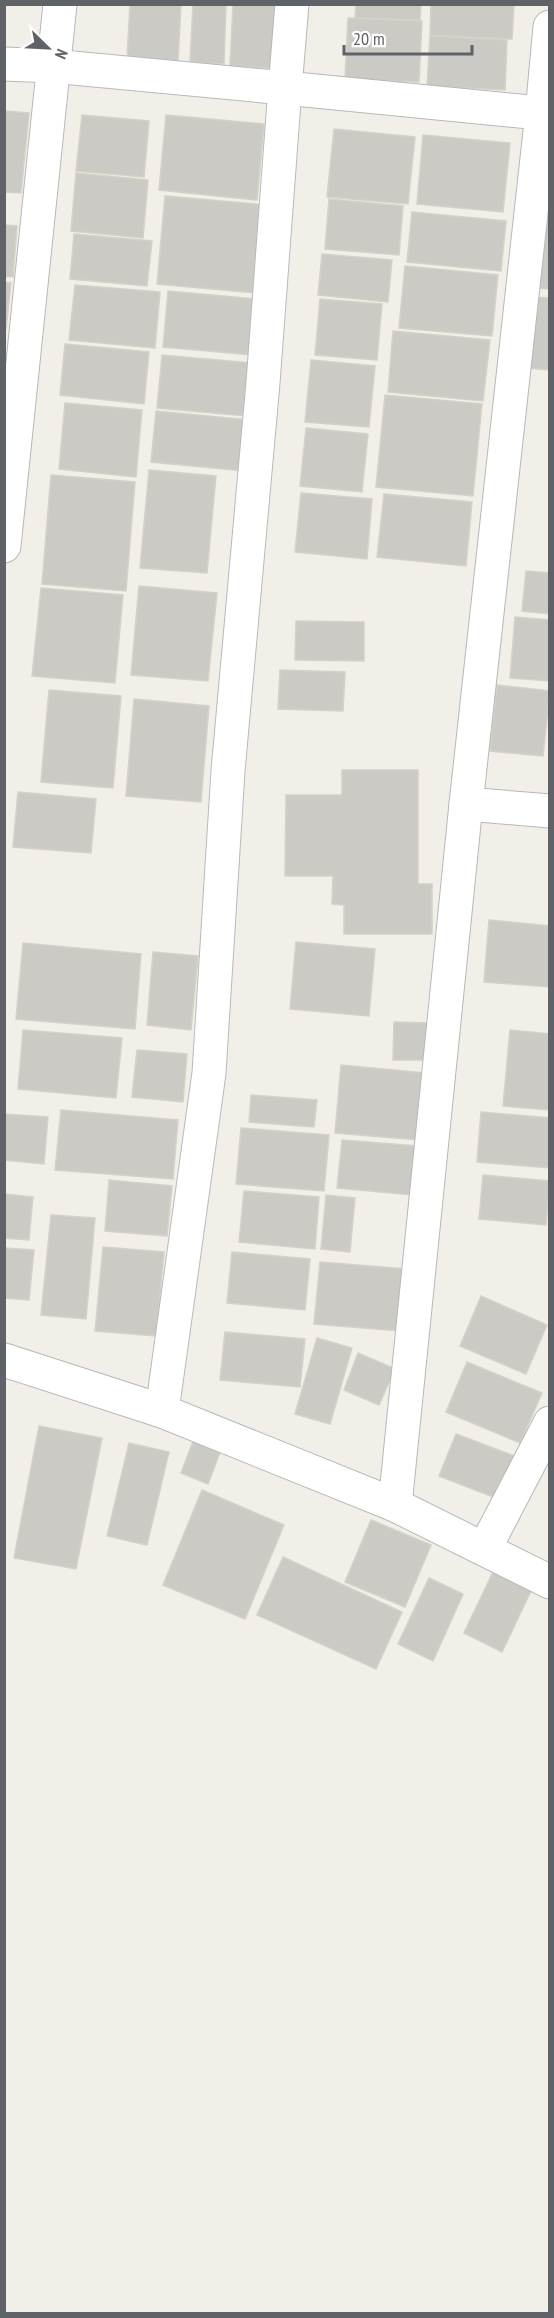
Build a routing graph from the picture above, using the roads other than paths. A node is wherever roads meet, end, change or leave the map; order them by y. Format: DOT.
graph roads {
  1 [pos="60,4"];
  2 [pos="292,4"];
  3 [pos="549,27"];
  4 [pos="4,64"];
  5 [pos="52,66"];
  6 [pos="285,88"];
  7 [pos="546,113"];
  8 [pos="4,546"];
  9 [pos="466,804"];
  10 [pos="549,811"];
  11 [pos="4,1360"];
  12 [pos="162,1411"];
  13 [pos="549,1423"];
  14 [pos="395,1505"];
  15 [pos="485,1548"];
  16 [pos="549,1582"];
  1 -- 5 [label="street"];
  2 -- 6 [label="street"];
  3 -- 7 [label="street"];
  4 -- 5 [label="street"];
  5 -- 6 [label="street"];
  5 -- 8 [label="street"];
  6 -- 7 [label="street"];
  6 -- 12 [label="street"];
  7 -- 9 [label="street"];
  9 -- 10 [label="street"];
  9 -- 14 [label="street"];
  11 -- 12 [label="street"];
  12 -- 14 [label="street"];
  13 -- 15 [label="street"];
  14 -- 15 [label="street"];
  15 -- 16 [label="street"];
}
